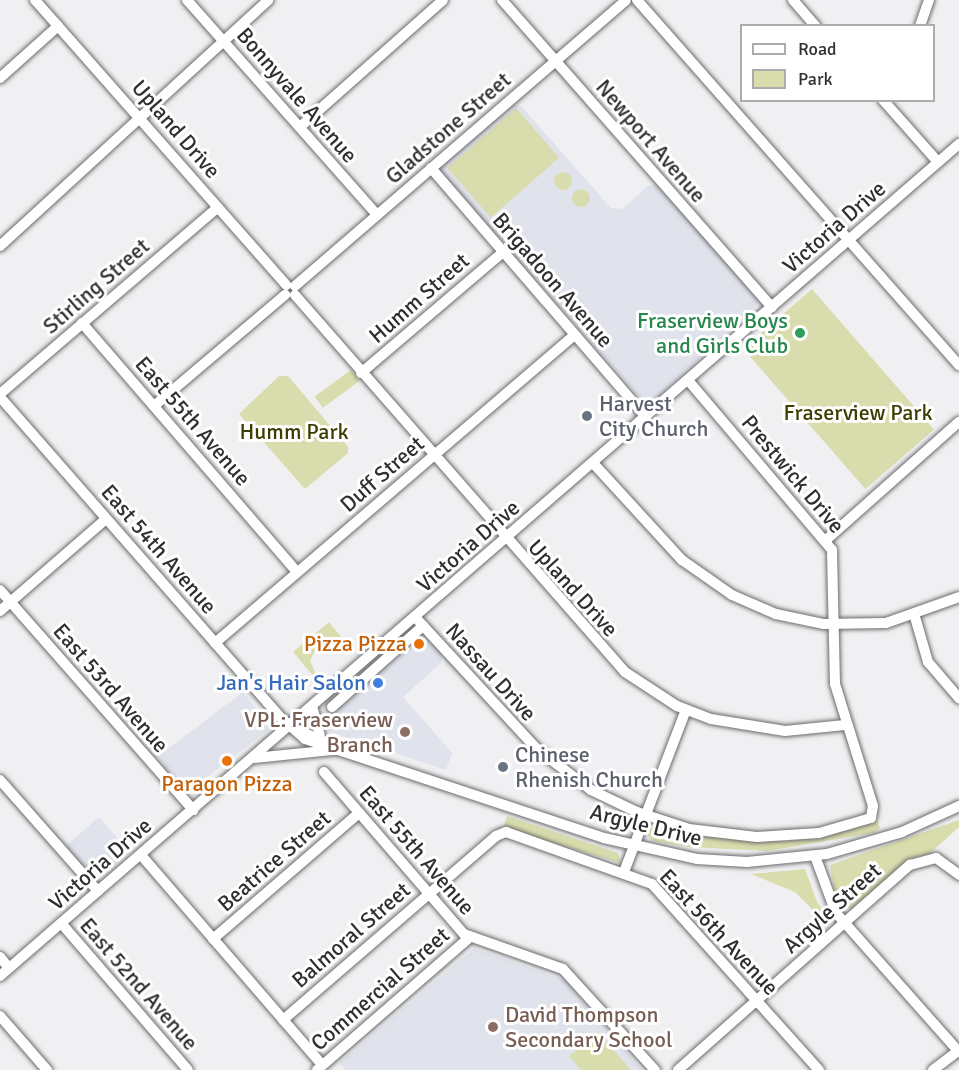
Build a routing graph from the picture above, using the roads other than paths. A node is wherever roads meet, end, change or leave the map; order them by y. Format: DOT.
graph roads {
  1 [pos="35,0"];
  2 [pos="187,0"];
  3 [pos="268,0"];
  4 [pos="443,0"];
  5 [pos="502,0"];
  6 [pos="626,0"];
  7 [pos="637,0"];
  8 [pos="793,0"];
  9 [pos="929,0"];
  10 [pos="814,24"];
  11 [pos="921,24"];
  12 [pos="58,26"];
  13 [pos="223,41"];
  14 [pos="555,61"];
  15 [pos="0,78"];
  16 [pos="885,102"];
  17 [pos="142,118"];
  18 [pos="300,127"];
  19 [pos="959,144"];
  20 [pos="938,162"];
  21 [pos="431,168"];
  22 [pos="218,207"];
  23 [pos="376,215"];
  24 [pos="849,240"];
  25 [pos="0,246"];
  26 [pos="503,252"];
  27 [pos="290,290"];
  28 [pos="772,307"];
  29 [pos="82,323"];
  30 [pos="574,335"];
  31 [pos="959,365"];
  32 [pos="361,373"];
  33 [pos="688,380"];
  34 [pos="0,396"];
  35 [pos="154,406"];
  36 [pos="646,417"];
  37 [pos="959,422"];
  38 [pos="433,456"];
  39 [pos="592,463"];
  40 [pos="106,519"];
  41 [pos="504,540"];
  42 [pos="826,540"];
  43 [pos="297,572"];
  44 [pos="0,590"];
  45 [pos="959,597"];
  46 [pos="10,602"];
  47 [pos="0,611"];
  48 [pos="915,616"];
  49 [pos="415,617"];
  50 [pos="832,624"];
  51 [pos="423,626"];
  52 [pos="215,643"];
  53 [pos="360,665"];
  54 [pos="369,674"];
  55 [pos="959,698"];
  56 [pos="312,706"];
  57 [pos="332,707"];
  58 [pos="686,710"];
  59 [pos="845,724"];
  60 [pos="289,726"];
  61 [pos="324,739"];
  62 [pos="343,749"];
  63 [pos="254,758"];
  64 [pos="324,772"];
  65 [pos="0,780"];
  66 [pos="959,806"];
  67 [pos="193,810"];
  68 [pos="359,813"];
  69 [pos="873,814"];
  70 [pos="646,815"];
  71 [pos="500,833"];
  72 [pos="633,846"];
  73 [pos="141,855"];
  74 [pos="815,856"];
  75 [pos="624,872"];
  76 [pos="959,875"];
  77 [pos="98,891"];
  78 [pos="429,893"];
  79 [pos="61,923"];
  80 [pos="845,923"];
  81 [pos="469,938"];
  82 [pos="213,939"];
  83 [pos="0,957"];
  84 [pos="9,968"];
  85 [pos="0,976"];
  86 [pos="756,1000"];
  87 [pos="0,1016"];
  88 [pos="283,1020"];
  89 [pos="958,1051"];
  90 [pos="320,1067"];
  91 [pos="47,1070"];
  92 [pos="188,1070"];
  93 [pos="654,1070"];
  94 [pos="678,1070"];
  95 [pos="819,1070"];
  96 [pos="933,1070"];
  1 -- 12 [label="street, Upland Drive"];
  2 -- 13 [label="street, Bonnyvale Avenue"];
  3 -- 13 [label="street"];
  4 -- 18 [label="street"];
  5 -- 14 [label="street, Newport Avenue"];
  6 -- 14 [label="street, Gladstone Street"];
  7 -- 24 [label="street"];
  8 -- 10 [label="street"];
  9 -- 11 [label="street"];
  12 -- 15 [label="street"];
  12 -- 17 [label="street, Upland Drive"];
  13 -- 17 [label="street"];
  13 -- 18 [label="street, Bonnyvale Avenue"];
  14 -- 21 [label="street, Gladstone Street"];
  14 -- 28 [label="street, Newport Avenue"];
  16 -- 20 [label="street"];
  17 -- 22 [label="street, Upland Drive"];
  17 -- 25 [label="street"];
  18 -- 23 [label="street, Bonnyvale Avenue"];
  19 -- 20 [label="street, Victoria Drive"];
  20 -- 24 [label="street, Victoria Drive"];
  21 -- 23 [label="street, Gladstone Street"];
  21 -- 26 [label="street, Brigadoon Avenue"];
  22 -- 27 [label="street, Upland Drive"];
  22 -- 29 [label="street, Stirling Street"];
  23 -- 27 [label="street, Gladstone Street"];
  24 -- 28 [label="street, Victoria Drive"];
  24 -- 31 [label="street"];
  26 -- 30 [label="street, Brigadoon Avenue"];
  26 -- 32 [label="street, Humm Street"];
  27 -- 32 [label="street, Upland Drive"];
  27 -- 35 [label="street, Gladstone Street"];
  28 -- 33 [label="street, Victoria Drive"];
  29 -- 34 [label="street, Stirling Street"];
  29 -- 35 [label="street, East 55th Avenue"];
  30 -- 36 [label="street, Brigadoon Avenue"];
  30 -- 38 [label="street, Duff Street"];
  32 -- 38 [label="street, Upland Drive"];
  33 -- 36 [label="street, Victoria Drive"];
  33 -- 42 [label="street, Prestwick Drive"];
  34 -- 40 [label="street, East 54th Avenue"];
  35 -- 43 [label="street, East 55th Avenue"];
  36 -- 39 [label="street, Victoria Drive"];
  37 -- 42 [label="street"];
  38 -- 41 [label="street, Upland Drive"];
  38 -- 43 [label="street, Duff Street"];
  39 -- 41 [label="street, Victoria Drive"];
  39 -- 50 [label="street"];
  40 -- 46 [label="street"];
  40 -- 52 [label="street, East 54th Avenue"];
  41 -- 49 [label="street, Victoria Drive"];
  41 -- 58 [label="street, Upland Drive"];
  42 -- 50 [label="street, Prestwick Drive"];
  43 -- 52 [label="street, Duff Street"];
  44 -- 46 [label="street, East 53rd Avenue"];
  45 -- 48 [label="street"];
  46 -- 47 [label="street"];
  46 -- 67 [label="street, East 53rd Avenue"];
  48 -- 50 [label="street"];
  48 -- 55 [label="street"];
  49 -- 51 [label="street, Nassau Drive"];
  49 -- 53 [label="street, Victoria Drive"];
  50 -- 59 [label="street, Prestwick Drive"];
  51 -- 54 [label="street"];
  51 -- 70 [label="street, Nassau Drive"];
  52 -- 60 [label="street, East 54th Avenue"];
  53 -- 54 [label="street"];
  53 -- 56 [label="street, Victoria Drive"];
  54 -- 57 [label="street"];
  56 -- 60 [label="street, Victoria Drive"];
  56 -- 61 [label="street"];
  58 -- 59 [label="street, Upland Drive"];
  58 -- 70 [label="street"];
  59 -- 69 [label="street, Prestwick Drive"];
  60 -- 61 [label="street, Argyle Drive"];
  60 -- 63 [label="street, Victoria Drive"];
  61 -- 62 [label="street, Argyle Drive"];
  62 -- 63 [label="street"];
  62 -- 72 [label="street, Argyle Drive"];
  63 -- 67 [label="street, Victoria Drive"];
  64 -- 68 [label="street, East 55th Avenue"];
  65 -- 77 [label="street, East 52nd Avenue"];
  66 -- 74 [label="street, Argyle Drive"];
  67 -- 73 [label="street, Victoria Drive"];
  68 -- 78 [label="street, East 55th Avenue"];
  68 -- 82 [label="street, Beatrice Street"];
  69 -- 70 [label="street, Nassau Drive"];
  70 -- 72 [label="street"];
  71 -- 75 [label="street, East 56th Avenue"];
  71 -- 78 [label="street, Balmoral Street"];
  72 -- 74 [label="street, Argyle Drive"];
  72 -- 75 [label="street"];
  73 -- 77 [label="street, Victoria Drive"];
  73 -- 82 [label="street"];
  74 -- 80 [label="street"];
  75 -- 86 [label="street, East 56th Avenue"];
  76 -- 80 [label="street, Argyle Street"];
  77 -- 79 [label="street, Victoria Drive"];
  78 -- 81 [label="street, East 55th Avenue"];
  78 -- 88 [label="street, Balmoral Street"];
  79 -- 84 [label="street, Victoria Drive"];
  79 -- 92 [label="street, East 52nd Avenue"];
  80 -- 86 [label="street, Argyle Street"];
  80 -- 89 [label="street"];
  81 -- 90 [label="street, Commercial Street"];
  81 -- 93 [label="street, East 55th Avenue"];
  82 -- 88 [label="street"];
  83 -- 84 [label="street"];
  84 -- 85 [label="street, Victoria Drive"];
  86 -- 94 [label="street, Argyle Street"];
  86 -- 95 [label="street, East 56th Avenue"];
  87 -- 91 [label="street"];
  88 -- 90 [label="street"];
  89 -- 96 [label="street"];
}
